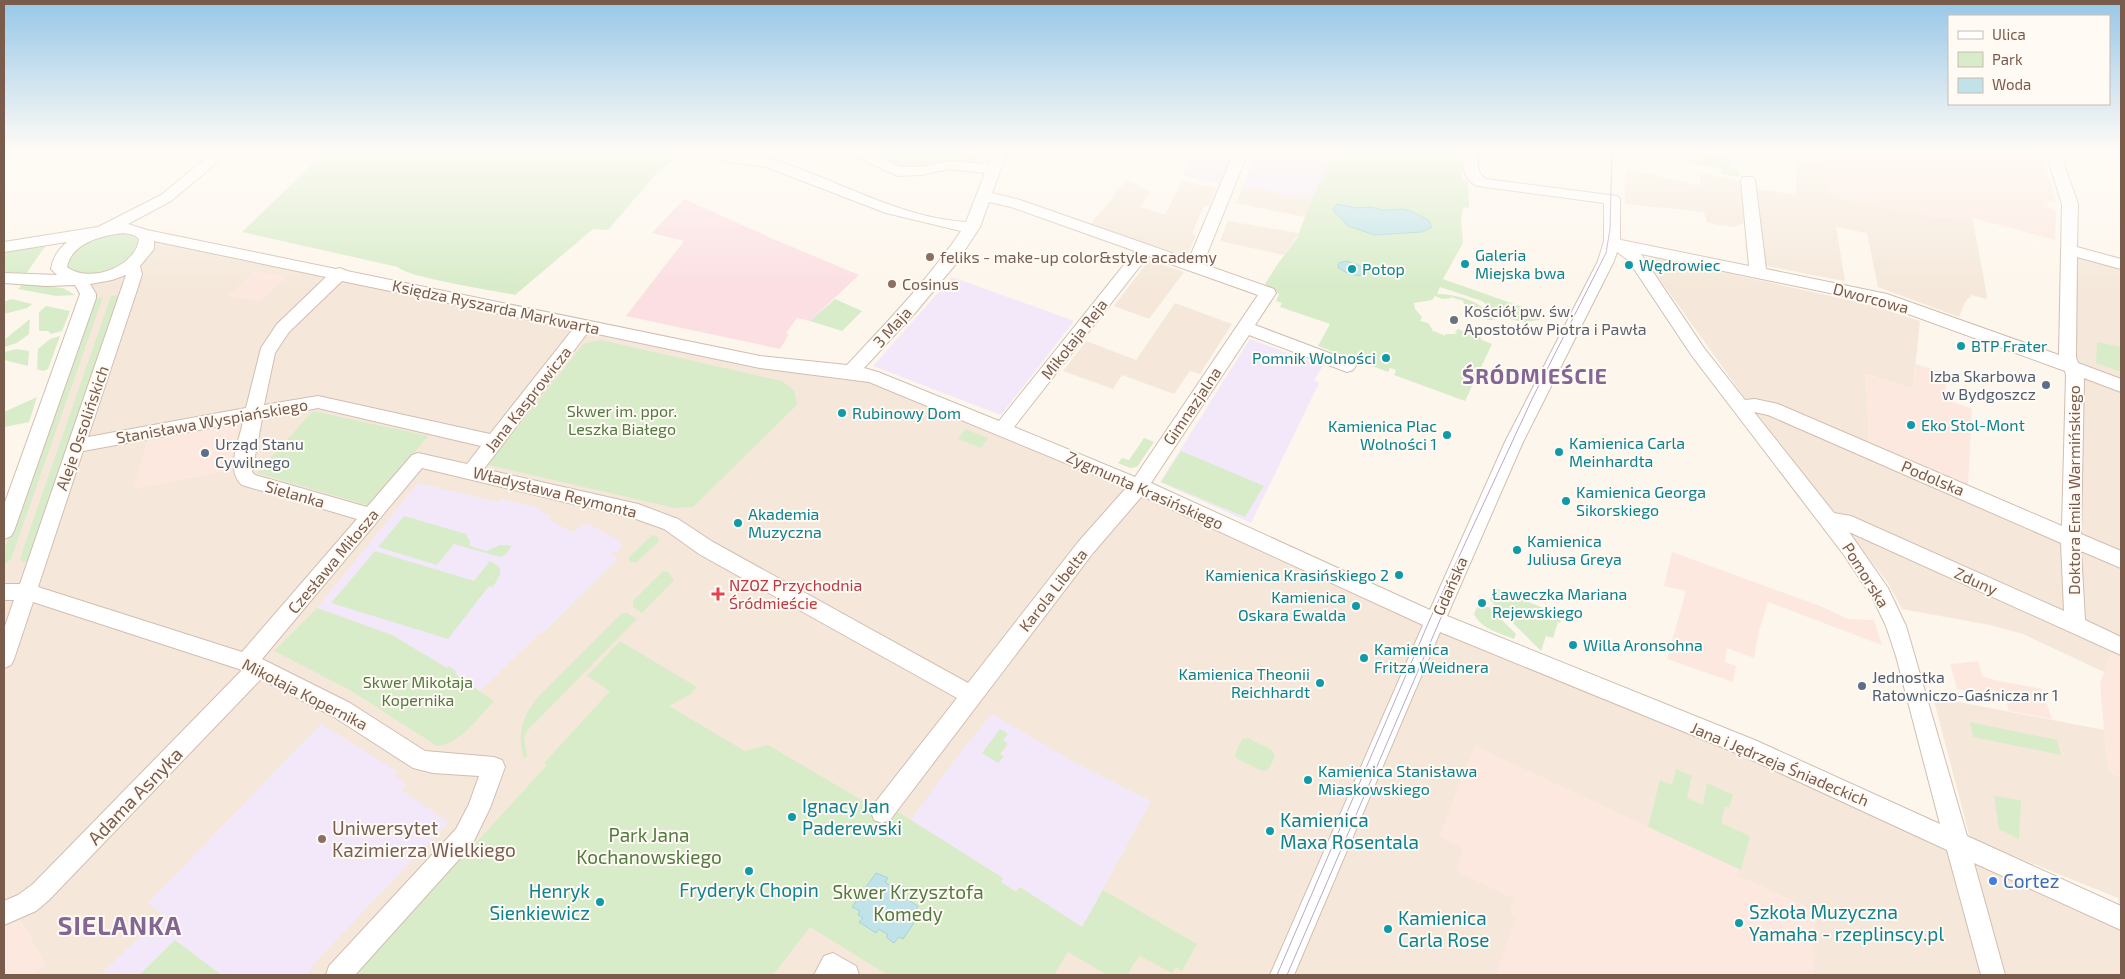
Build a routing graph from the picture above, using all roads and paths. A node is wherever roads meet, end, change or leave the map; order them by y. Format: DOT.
graph roads {
  1 [pos="169,196"];
  2 [pos="854,196"];
  3 [pos="984,196"];
  4 [pos="1223,196"];
  5 [pos="1585,196"];
  6 [pos="1750,196"];
  7 [pos="2067,196"];
  8 [pos="166,198"];
  9 [pos="972,227"];
  10 [pos="102,231"];
  11 [pos="143,234"];
  12 [pos="1612,241"];
  13 [pos="4,247"];
  14 [pos="1145,249"];
  15 [pos="2070,250"];
  16 [pos="132,264"];
  17 [pos="2121,264"];
  18 [pos="1194,267"];
  19 [pos="1758,272"];
  20 [pos="340,273"];
  21 [pos="4,278"];
  22 [pos="80,280"];
  23 [pos="1245,327"];
  24 [pos="581,330"];
  25 [pos="2070,365"];
  26 [pos="1348,366"];
  27 [pos="850,372"];
  28 [pos="2121,386"];
  29 [pos="1742,408"];
  30 [pos="253,414"];
  31 [pos="1003,430"];
  32 [pos="495,442"];
  33 [pos="75,446"];
  34 [pos="418,460"];
  35 [pos="472,471"];
  36 [pos="1138,486"];
  37 [pos="372,516"];
  38 [pos="1830,520"];
  39 [pos="4,531"];
  40 [pos="686,535"];
  41 [pos="2071,539"];
  42 [pos="2121,560"];
  43 [pos="4,592"];
  44 [pos="27,592"];
  45 [pos="1435,621"];
  46 [pos="2075,624"];
  47 [pos="2121,646"];
  48 [pos="4,659"];
  49 [pos="253,665"];
  50 [pos="972,696"];
  51 [pos="882,812"];
  52 [pos="1957,842"];
  53 [pos="4,913"];
  54 [pos="2121,918"];
  55 [pos="338,975"];
  56 [pos="1282,975"];
  57 [pos="1993,975"];
  1 -- 8 [label="street"];
  2 -- 9 [label="street"];
  3 -- 9 [label="street, 3 Maja"];
  3 -- 14 [label="street"];
  4 -- 18 [label="street"];
  5 -- 12 [label="street, Gdańska"];
  6 -- 19 [label="street"];
  7 -- 15 [label="street, Doktora Emila Warmińskiego"];
  8 -- 10 [label="street"];
  8 -- 11 [label="street"];
  9 -- 27 [label="street, 3 Maja"];
  10 -- 11 [label="street, Księdza Ryszarda Markwarta"];
  10 -- 13 [label="street"];
  10 -- 22 [label="street"];
  11 -- 16 [label="street"];
  11 -- 20 [label="street, Księdza Ryszarda Markwarta"];
  12 -- 19 [label="street, Dworcowa"];
  12 -- 29 [label="street, Pomorska"];
  12 -- 45 [label="street, Gdańska"];
  14 -- 18 [label="street"];
  14 -- 31 [label="street, Mikołaja Reja"];
  15 -- 17 [label="street"];
  15 -- 25 [label="street, Doktora Emila Warmińskiego"];
  16 -- 22 [label="street"];
  16 -- 33 [label="street, Aleje Ossolińskich"];
  18 -- 23 [label="street, Gimnazjalna"];
  19 -- 25 [label="street, Dworcowa"];
  20 -- 24 [label="street, Księdza Ryszarda Markwarta"];
  20 -- 30 [label="street, Sielanka"];
  21 -- 22 [label="street"];
  22 -- 39 [label="street"];
  23 -- 26 [label="street"];
  23 -- 36 [label="street, Gimnazjalna"];
  24 -- 27 [label="street, Księdza Ryszarda Markwarta"];
  24 -- 32 [label="street, Jana Kasprowicza"];
  25 -- 28 [label="street, Dworcowa"];
  25 -- 41 [label="street, Doktora Emila Warmińskiego"];
  27 -- 31 [label="street, Zygmunta Krasińskiego"];
  29 -- 38 [label="street, Pomorska"];
  29 -- 41 [label="street, Podolska"];
  30 -- 32 [label="street, Stanisława Wyspiańskiego"];
  30 -- 33 [label="street, Stanisława Wyspiańskiego"];
  30 -- 37 [label="street, Sielanka"];
  31 -- 36 [label="street, Zygmunta Krasińskiego"];
  32 -- 35 [label="street, Jana Kasprowicza"];
  33 -- 44 [label="street, Aleje Ossolińskich"];
  34 -- 35 [label="street, Władysława Reymonta"];
  34 -- 37 [label="street, Czesława Miłosza"];
  35 -- 40 [label="street, Władysława Reymonta"];
  36 -- 45 [label="street, Zygmunta Krasińskiego"];
  36 -- 50 [label="street, Karola Libelta"];
  37 -- 49 [label="street, Czesława Miłosza"];
  38 -- 46 [label="street, Zduny"];
  38 -- 52 [label="street, Pomorska"];
  40 -- 50 [label="street"];
  41 -- 42 [label="street, Podolska"];
  41 -- 46 [label="street, Doktora Emila Warmińskiego"];
  43 -- 44 [label="street"];
  44 -- 48 [label="street, Aleje Ossolińskich"];
  44 -- 49 [label="street, Mikołaja Kopernika"];
  45 -- 52 [label="street, Jana i Jędrzeja Śniadeckich"];
  45 -- 56 [label="street, Gdańska"];
  46 -- 47 [label="street, Zduny"];
  49 -- 53 [label="street, Adama Asnyka"];
  49 -- 55 [label="street, Mikołaja Kopernika"];
  50 -- 51 [label="street, Karola Libelta"];
  52 -- 54 [label="street, Jana i Jędrzeja Śniadeckich"];
  52 -- 57 [label="street, Pomorska"];
}
